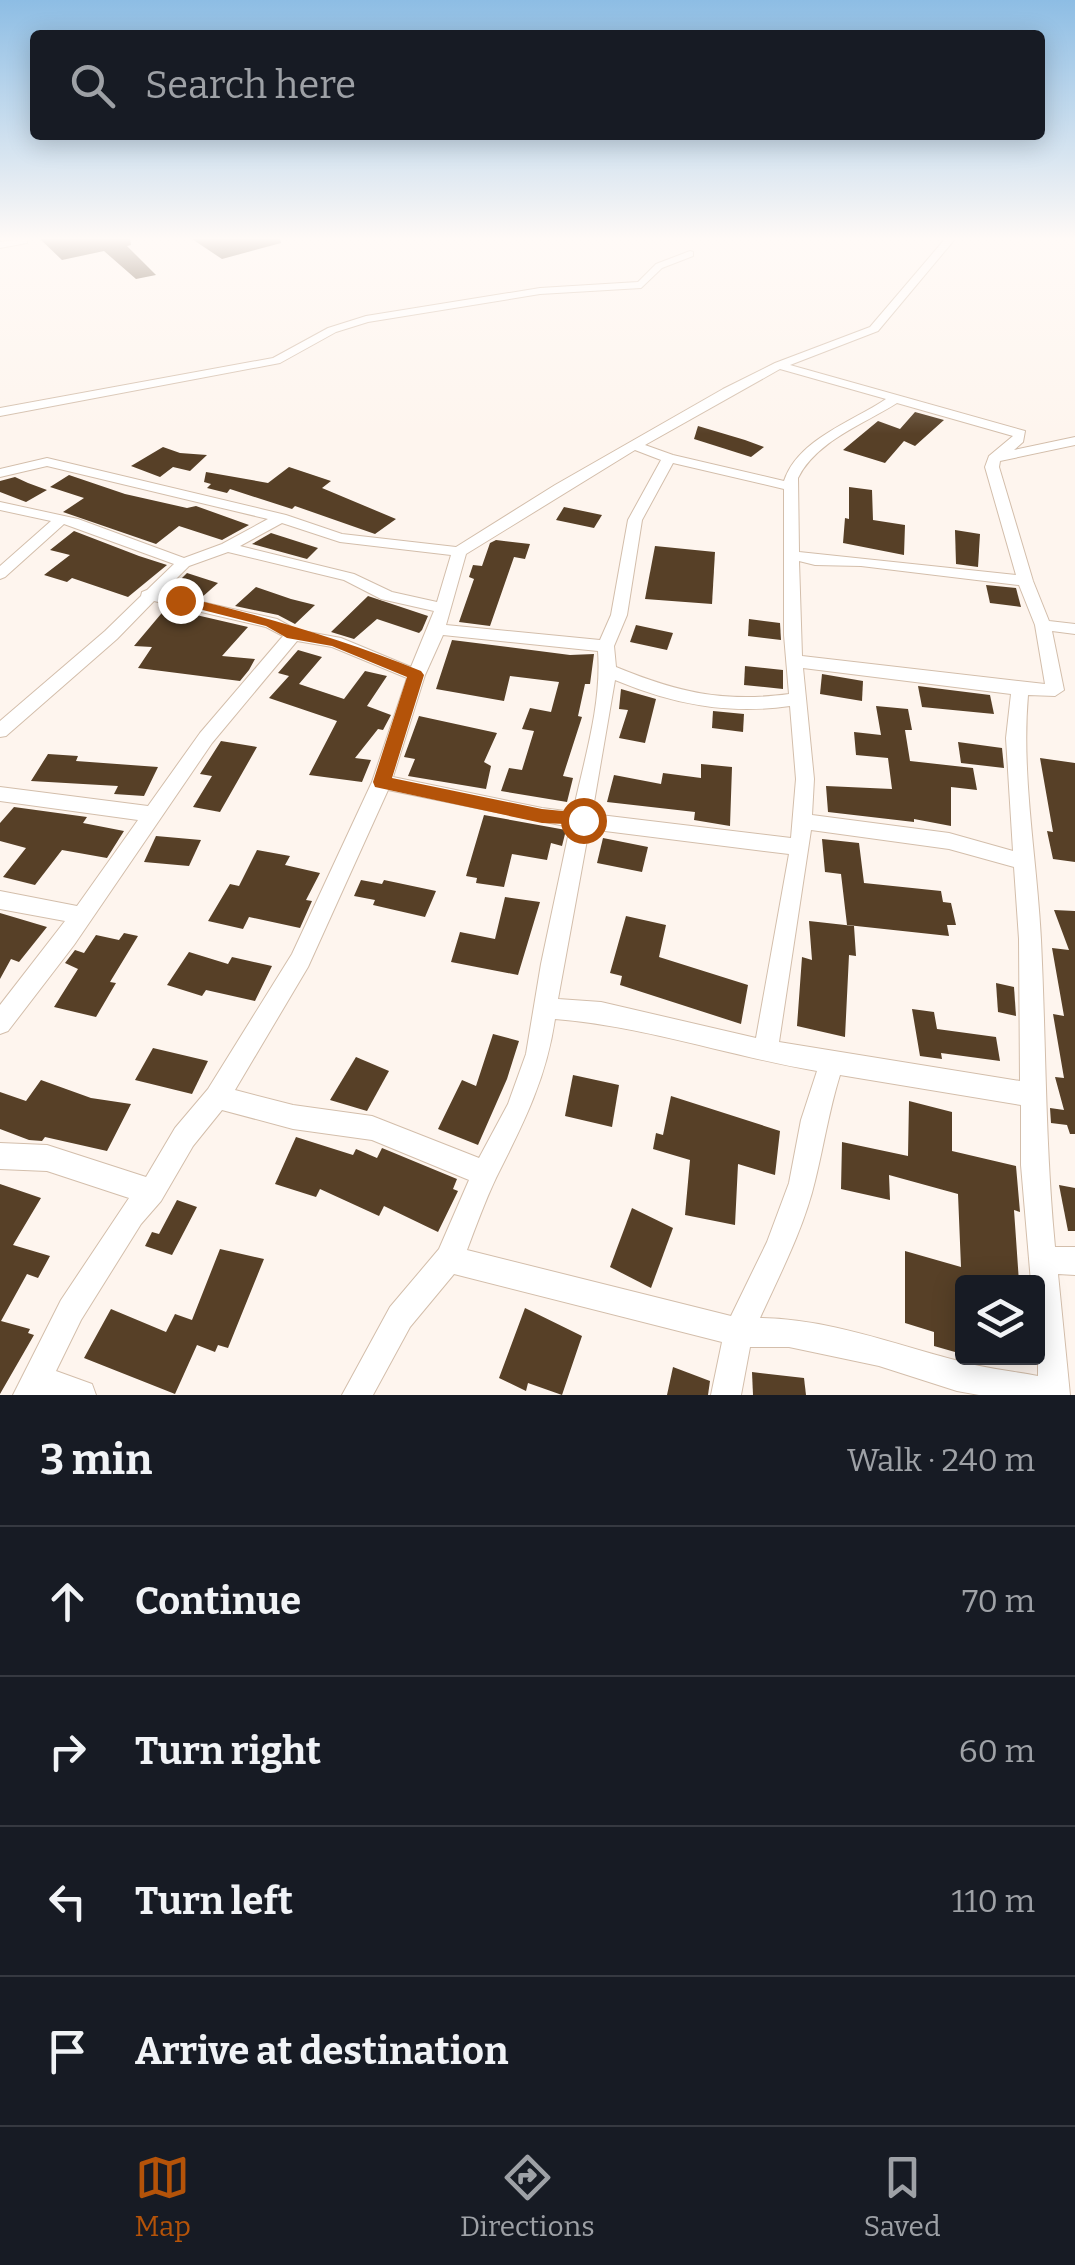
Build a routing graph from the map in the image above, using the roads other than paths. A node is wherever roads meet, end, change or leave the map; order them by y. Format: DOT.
graph roads {
  1 [pos="459,304"];
  2 [pos="895,304"];
  3 [pos="780,365"];
  4 [pos="893,400"];
  5 [pos="0,412"];
  6 [pos="1075,441"];
  7 [pos="636,446"];
  8 [pos="668,458"];
  9 [pos="994,459"];
  10 [pos="0,474"];
  11 [pos="790,486"];
  12 [pos="0,506"];
  13 [pos="281,518"];
  14 [pos="60,520"];
  15 [pos="227,547"];
  16 [pos="459,552"];
  17 [pos="792,554"];
  18 [pos="184,563"];
  19 [pos="0,574"];
  20 [pos="1025,581"];
  21 [pos="148,594"];
  22 [pos="443,608"];
  23 [pos="1043,625"];
  24 [pos="438,628"];
  25 [pos="1075,629"];
  26 [pos="293,635"];
  27 [pos="606,646"];
  28 [pos="794,661"];
  29 [pos="608,670"];
  30 [pos="416,675"];
  31 [pos="1020,689"];
  32 [pos="798,698"];
  33 [pos="0,731"];
  34 [pos="382,782"];
  35 [pos="0,794"];
  36 [pos="153,814"];
  37 [pos="583,820"];
  38 [pos="802,821"];
  39 [pos="800,847"];
  40 [pos="1024,862"];
  41 [pos="0,900"];
  42 [pos="78,915"];
  43 [pos="545,1008"];
  44 [pos="0,1023"];
  45 [pos="766,1051"];
  46 [pos="832,1060"];
  47 [pos="1031,1095"];
  48 [pos="217,1097"];
  49 [pos="0,1156"];
  50 [pos="484,1173"];
  51 [pos="152,1192"];
  52 [pos="449,1259"];
  53 [pos="1043,1260"];
  54 [pos="1075,1261"];
  55 [pos="738,1332"];
  56 [pos="33,1388"];
  57 [pos="81,1395"];
  58 [pos="357,1395"];
  59 [pos="726,1395"];
  60 [pos="1055,1395"];
  1 -- 5 [label="street"];
  2 -- 3 [label="street"];
  3 -- 4 [label="street"];
  3 -- 7 [label="street"];
  4 -- 9 [label="street"];
  4 -- 11 [label="street"];
  6 -- 9 [label="street"];
  7 -- 8 [label="street"];
  7 -- 16 [label="street"];
  8 -- 11 [label="street"];
  8 -- 27 [label="street"];
  9 -- 20 [label="street"];
  10 -- 13 [label="street"];
  11 -- 17 [label="street"];
  12 -- 14 [label="street"];
  13 -- 15 [label="street"];
  13 -- 16 [label="street"];
  14 -- 18 [label="street"];
  14 -- 19 [label="street"];
  15 -- 18 [label="street"];
  15 -- 22 [label="street"];
  16 -- 22 [label="street"];
  17 -- 20 [label="street"];
  17 -- 28 [label="street"];
  18 -- 21 [label="street"];
  20 -- 23 [label="street"];
  21 -- 26 [label="street"];
  21 -- 33 [label="street"];
  22 -- 24 [label="street"];
  23 -- 25 [label="street"];
  23 -- 31 [label="street"];
  24 -- 27 [label="street"];
  24 -- 30 [label="street"];
  26 -- 30 [label="street"];
  26 -- 36 [label="street"];
  27 -- 29 [label="street"];
  28 -- 31 [label="street"];
  28 -- 32 [label="street"];
  29 -- 32 [label="street"];
  29 -- 37 [label="street"];
  30 -- 34 [label="street"];
  31 -- 40 [label="street"];
  32 -- 38 [label="street"];
  34 -- 37 [label="street"];
  34 -- 48 [label="street"];
  35 -- 36 [label="street"];
  36 -- 42 [label="street"];
  37 -- 39 [label="street"];
  37 -- 43 [label="street"];
  38 -- 39 [label="street"];
  38 -- 40 [label="street"];
  39 -- 45 [label="street"];
  40 -- 47 [label="street"];
  41 -- 42 [label="street"];
  42 -- 44 [label="street"];
  43 -- 45 [label="street"];
  43 -- 50 [label="street"];
  45 -- 46 [label="street"];
  46 -- 47 [label="street"];
  46 -- 55 [label="street"];
  47 -- 53 [label="street"];
  48 -- 50 [label="street"];
  48 -- 51 [label="street"];
  49 -- 51 [label="street"];
  50 -- 52 [label="street"];
  51 -- 56 [label="street"];
  52 -- 55 [label="street"];
  52 -- 58 [label="street"];
  53 -- 54 [label="street"];
  53 -- 60 [label="street"];
  55 -- 59 [label="street"];
  55 -- 60 [label="street"];
  56 -- 57 [label="street"];
}
